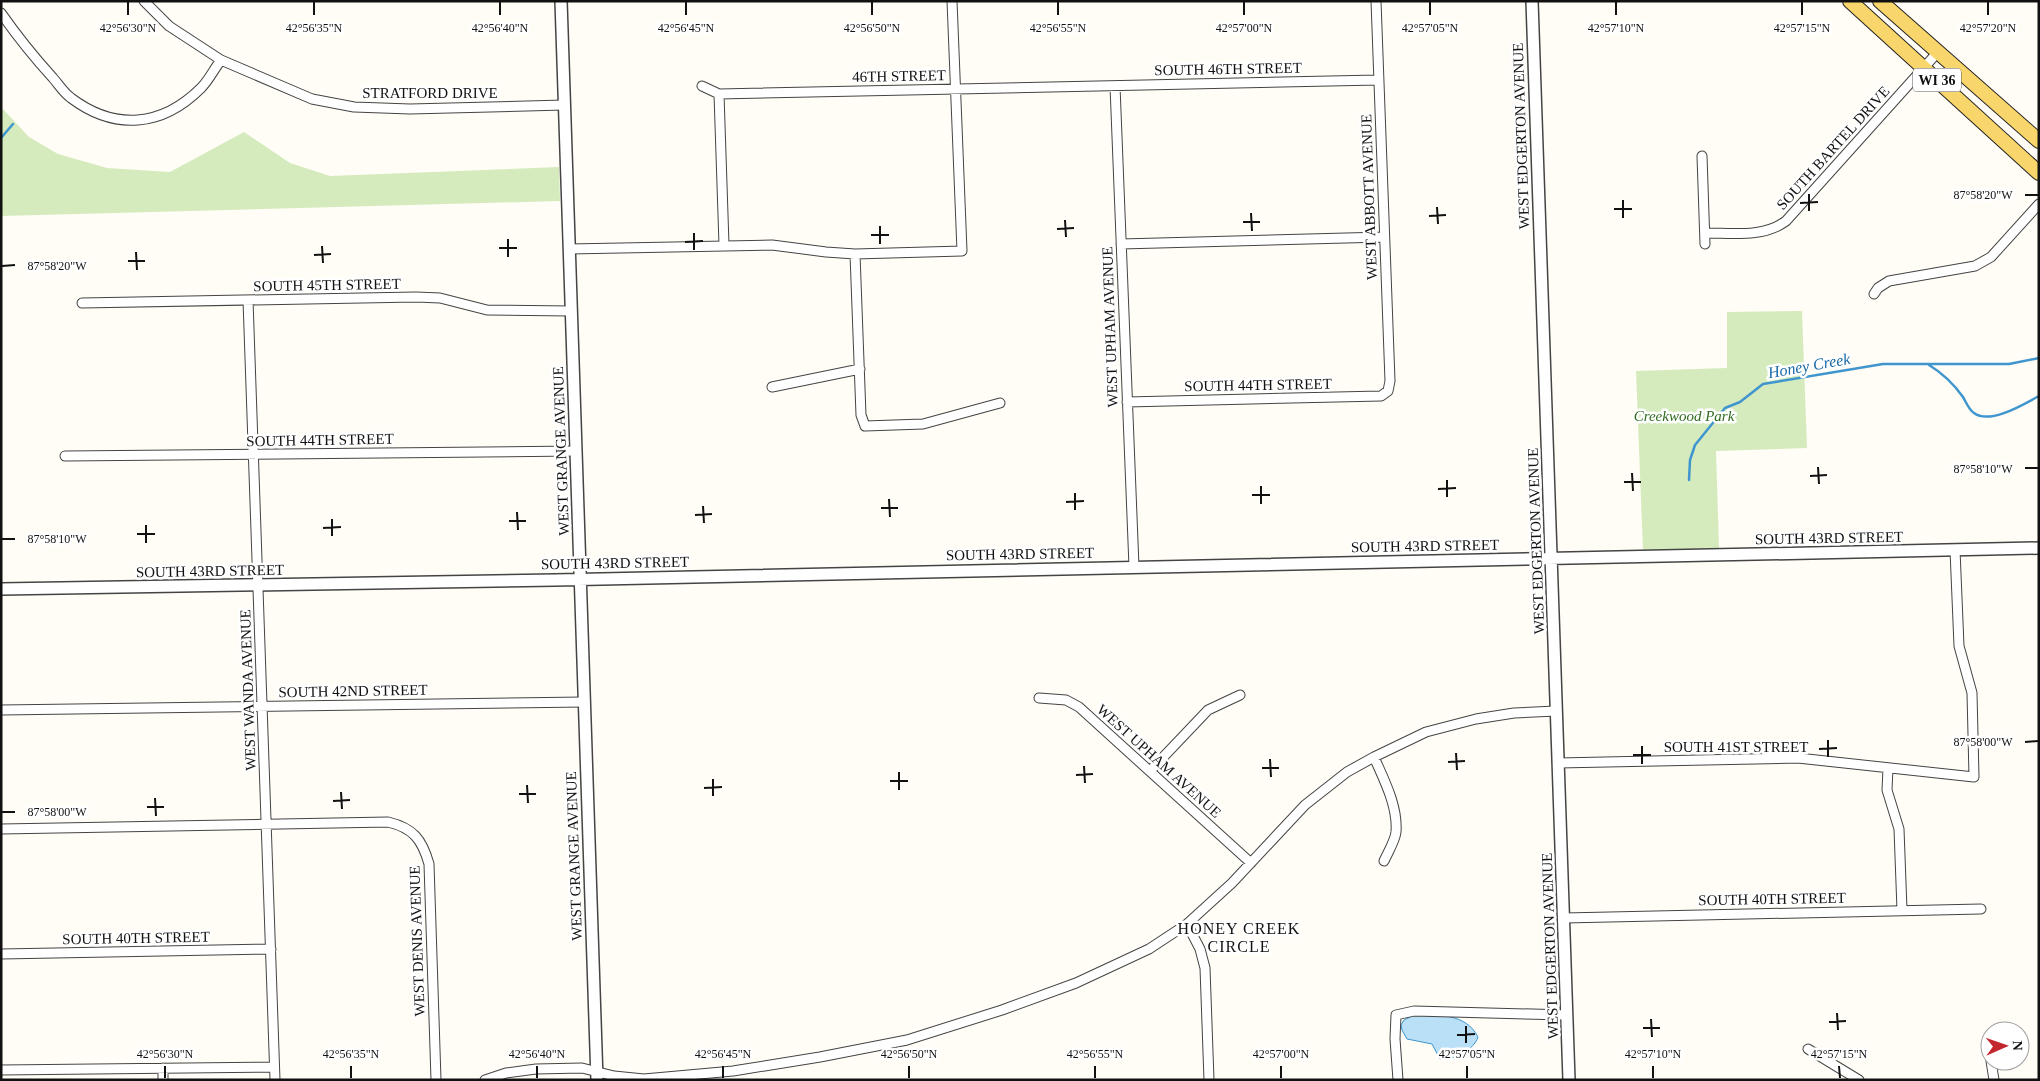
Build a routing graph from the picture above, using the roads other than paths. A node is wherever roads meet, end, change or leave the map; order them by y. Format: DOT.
graph roads {
  1 [pos="144,1"];
  2 [pos="561,1"];
  3 [pos="952,1"];
  4 [pos="1376,1"];
  5 [pos="1532,1"];
  6 [pos="1850,1"];
  7 [pos="1880,1"];
  8 [pos="1,13"];
  9 [pos="1937,53"];
  10 [pos="221,60"];
  11 [pos="1924,68"];
  12 [pos="1378,80"];
  13 [pos="702,86"];
  14 [pos="1079,86"];
  15 [pos="1115,86"];
  16 [pos="957,89"];
  17 [pos="719,94"];
  18 [pos="564,105"];
  19 [pos="2039,141"];
  20 [pos="1702,156"];
  21 [pos="2039,173"];
  22 [pos="2039,204"];
  23 [pos="1705,233"];
  24 [pos="1384,237"];
  25 [pos="1121,244"];
  26 [pos="1705,244"];
  27 [pos="724,245"];
  28 [pos="569,249"];
  29 [pos="855,254"];
  30 [pos="1874,294"];
  31 [pos="248,300"];
  32 [pos="82,303"];
  33 [pos="571,311"];
  34 [pos="860,369"];
  35 [pos="772,387"];
  36 [pos="1388,391"];
  37 [pos="1127,402"];
  38 [pos="1000,403"];
  39 [pos="576,451"];
  40 [pos="254,454"];
  41 [pos="65,456"];
  42 [pos="2039,548"];
  43 [pos="1956,550"];
  44 [pos="1552,558"];
  45 [pos="1134,567"];
  46 [pos="580,579"];
  47 [pos="259,585"];
  48 [pos="1,590"];
  49 [pos="1240,695"];
  50 [pos="1039,698"];
  51 [pos="584,702"];
  52 [pos="262,706"];
  53 [pos="1,710"];
  54 [pos="1556,711"];
  55 [pos="1374,756"];
  56 [pos="1558,763"];
  57 [pos="1888,768"];
  58 [pos="1150,771"];
  59 [pos="266,826"];
  60 [pos="1,829"];
  61 [pos="1384,861"];
  62 [pos="1252,863"];
  63 [pos="1981,909"];
  64 [pos="1902,910"];
  65 [pos="1564,918"];
  66 [pos="1187,924"];
  67 [pos="271,950"];
  68 [pos="1,954"];
  69 [pos="1567,1015"];
  70 [pos="1808,1049"];
  71 [pos="274,1067"];
  72 [pos="163,1068"];
  73 [pos="1,1070"];
  74 [pos="597,1076"];
  75 [pos="163,1080"];
  76 [pos="275,1080"];
  77 [pos="436,1080"];
  78 [pos="485,1080"];
  79 [pos="1209,1080"];
  80 [pos="1398,1080"];
  81 [pos="1569,1080"];
  82 [pos="1859,1080"];
  1 -- 10 [label="street, STRATFORD DRIVE"];
  2 -- 18 [label="street, WEST GRANGE AVENUE"];
  3 -- 16 [label="street"];
  4 -- 12 [label="street, WEST ABBOTT AVENUE"];
  5 -- 44 [label="street, WEST EDGERTON AVENUE"];
  6 -- 11 [label="main road, WI 36"];
  7 -- 9 [label="main road, WI 36"];
  8 -- 10 [label="street"];
  9 -- 11 [label="street, SOUTH BARTEL DRIVE"];
  9 -- 19 [label="main road, WI 36"];
  10 -- 18 [label="street, STRATFORD DRIVE"];
  11 -- 21 [label="main road, WI 36"];
  11 -- 23 [label="street, SOUTH BARTEL DRIVE"];
  12 -- 15 [label="street, SOUTH 46TH STREET"];
  12 -- 24 [label="street, WEST ABBOTT AVENUE"];
  13 -- 17 [label="street"];
  14 -- 15 [label="street, SOUTH 46TH STREET"];
  14 -- 16 [label="street, 46TH STREET"];
  15 -- 25 [label="street, WEST UPHAM AVENUE"];
  16 -- 17 [label="street, 46TH STREET"];
  16 -- 29 [label="street"];
  17 -- 27 [label="street"];
  18 -- 28 [label="street, WEST GRANGE AVENUE"];
  20 -- 23 [label="street"];
  22 -- 30 [label="street"];
  23 -- 26 [label="street"];
  24 -- 25 [label="street"];
  24 -- 36 [label="street, WEST ABBOTT AVENUE"];
  25 -- 37 [label="street, WEST UPHAM AVENUE"];
  27 -- 28 [label="street"];
  27 -- 29 [label="street"];
  28 -- 33 [label="street, WEST GRANGE AVENUE"];
  29 -- 34 [label="street"];
  31 -- 32 [label="street, SOUTH 45TH STREET"];
  31 -- 33 [label="street, SOUTH 45TH STREET"];
  31 -- 40 [label="street, WEST WANDA AVENUE"];
  33 -- 39 [label="street, WEST GRANGE AVENUE"];
  34 -- 35 [label="street"];
  34 -- 38 [label="street"];
  36 -- 37 [label="street, SOUTH 44TH STREET"];
  37 -- 45 [label="street, WEST UPHAM AVENUE"];
  39 -- 40 [label="street, SOUTH 44TH STREET"];
  39 -- 46 [label="street, WEST GRANGE AVENUE"];
  40 -- 41 [label="street, SOUTH 44TH STREET"];
  40 -- 47 [label="street, WEST WANDA AVENUE"];
  42 -- 43 [label="street, SOUTH 43RD STREET"];
  43 -- 44 [label="street, SOUTH 43RD STREET"];
  43 -- 57 [label="street, SOUTH 41ST STREET"];
  44 -- 45 [label="street, SOUTH 43RD STREET"];
  44 -- 54 [label="street, WEST EDGERTON AVENUE"];
  45 -- 46 [label="street, SOUTH 43RD STREET"];
  46 -- 47 [label="street, SOUTH 43RD STREET"];
  46 -- 51 [label="street, WEST GRANGE AVENUE"];
  47 -- 48 [label="street, SOUTH 43RD STREET"];
  47 -- 52 [label="street, WEST WANDA AVENUE"];
  49 -- 58 [label="street"];
  50 -- 58 [label="street, WEST UPHAM AVENUE"];
  51 -- 52 [label="street, SOUTH 42ND STREET"];
  51 -- 74 [label="street, WEST GRANGE AVENUE"];
  52 -- 53 [label="street, SOUTH 42ND STREET"];
  52 -- 59 [label="street, WEST WANDA AVENUE"];
  54 -- 55 [label="street"];
  54 -- 56 [label="street, WEST EDGERTON AVENUE"];
  55 -- 61 [label="street"];
  55 -- 62 [label="street"];
  56 -- 57 [label="street, SOUTH 41ST STREET"];
  56 -- 65 [label="street, WEST EDGERTON AVENUE"];
  57 -- 64 [label="street"];
  58 -- 62 [label="street, WEST UPHAM AVENUE"];
  59 -- 60 [label="street"];
  59 -- 67 [label="street, WEST WANDA AVENUE"];
  59 -- 77 [label="street, WEST DENIS AVENUE"];
  62 -- 66 [label="street"];
  63 -- 64 [label="street, SOUTH 40TH STREET"];
  64 -- 65 [label="street, SOUTH 40TH STREET"];
  65 -- 69 [label="street, WEST EDGERTON AVENUE"];
  66 -- 74 [label="street"];
  66 -- 79 [label="street"];
  67 -- 68 [label="street, SOUTH 40TH STREET"];
  67 -- 71 [label="street, WEST WANDA AVENUE"];
  69 -- 80 [label="street"];
  69 -- 81 [label="street, WEST EDGERTON AVENUE"];
  70 -- 82 [label="street"];
  71 -- 72 [label="street"];
  71 -- 76 [label="street, WEST WANDA AVENUE"];
  72 -- 73 [label="street"];
  72 -- 75 [label="street"];
  74 -- 78 [label="street"];
}
